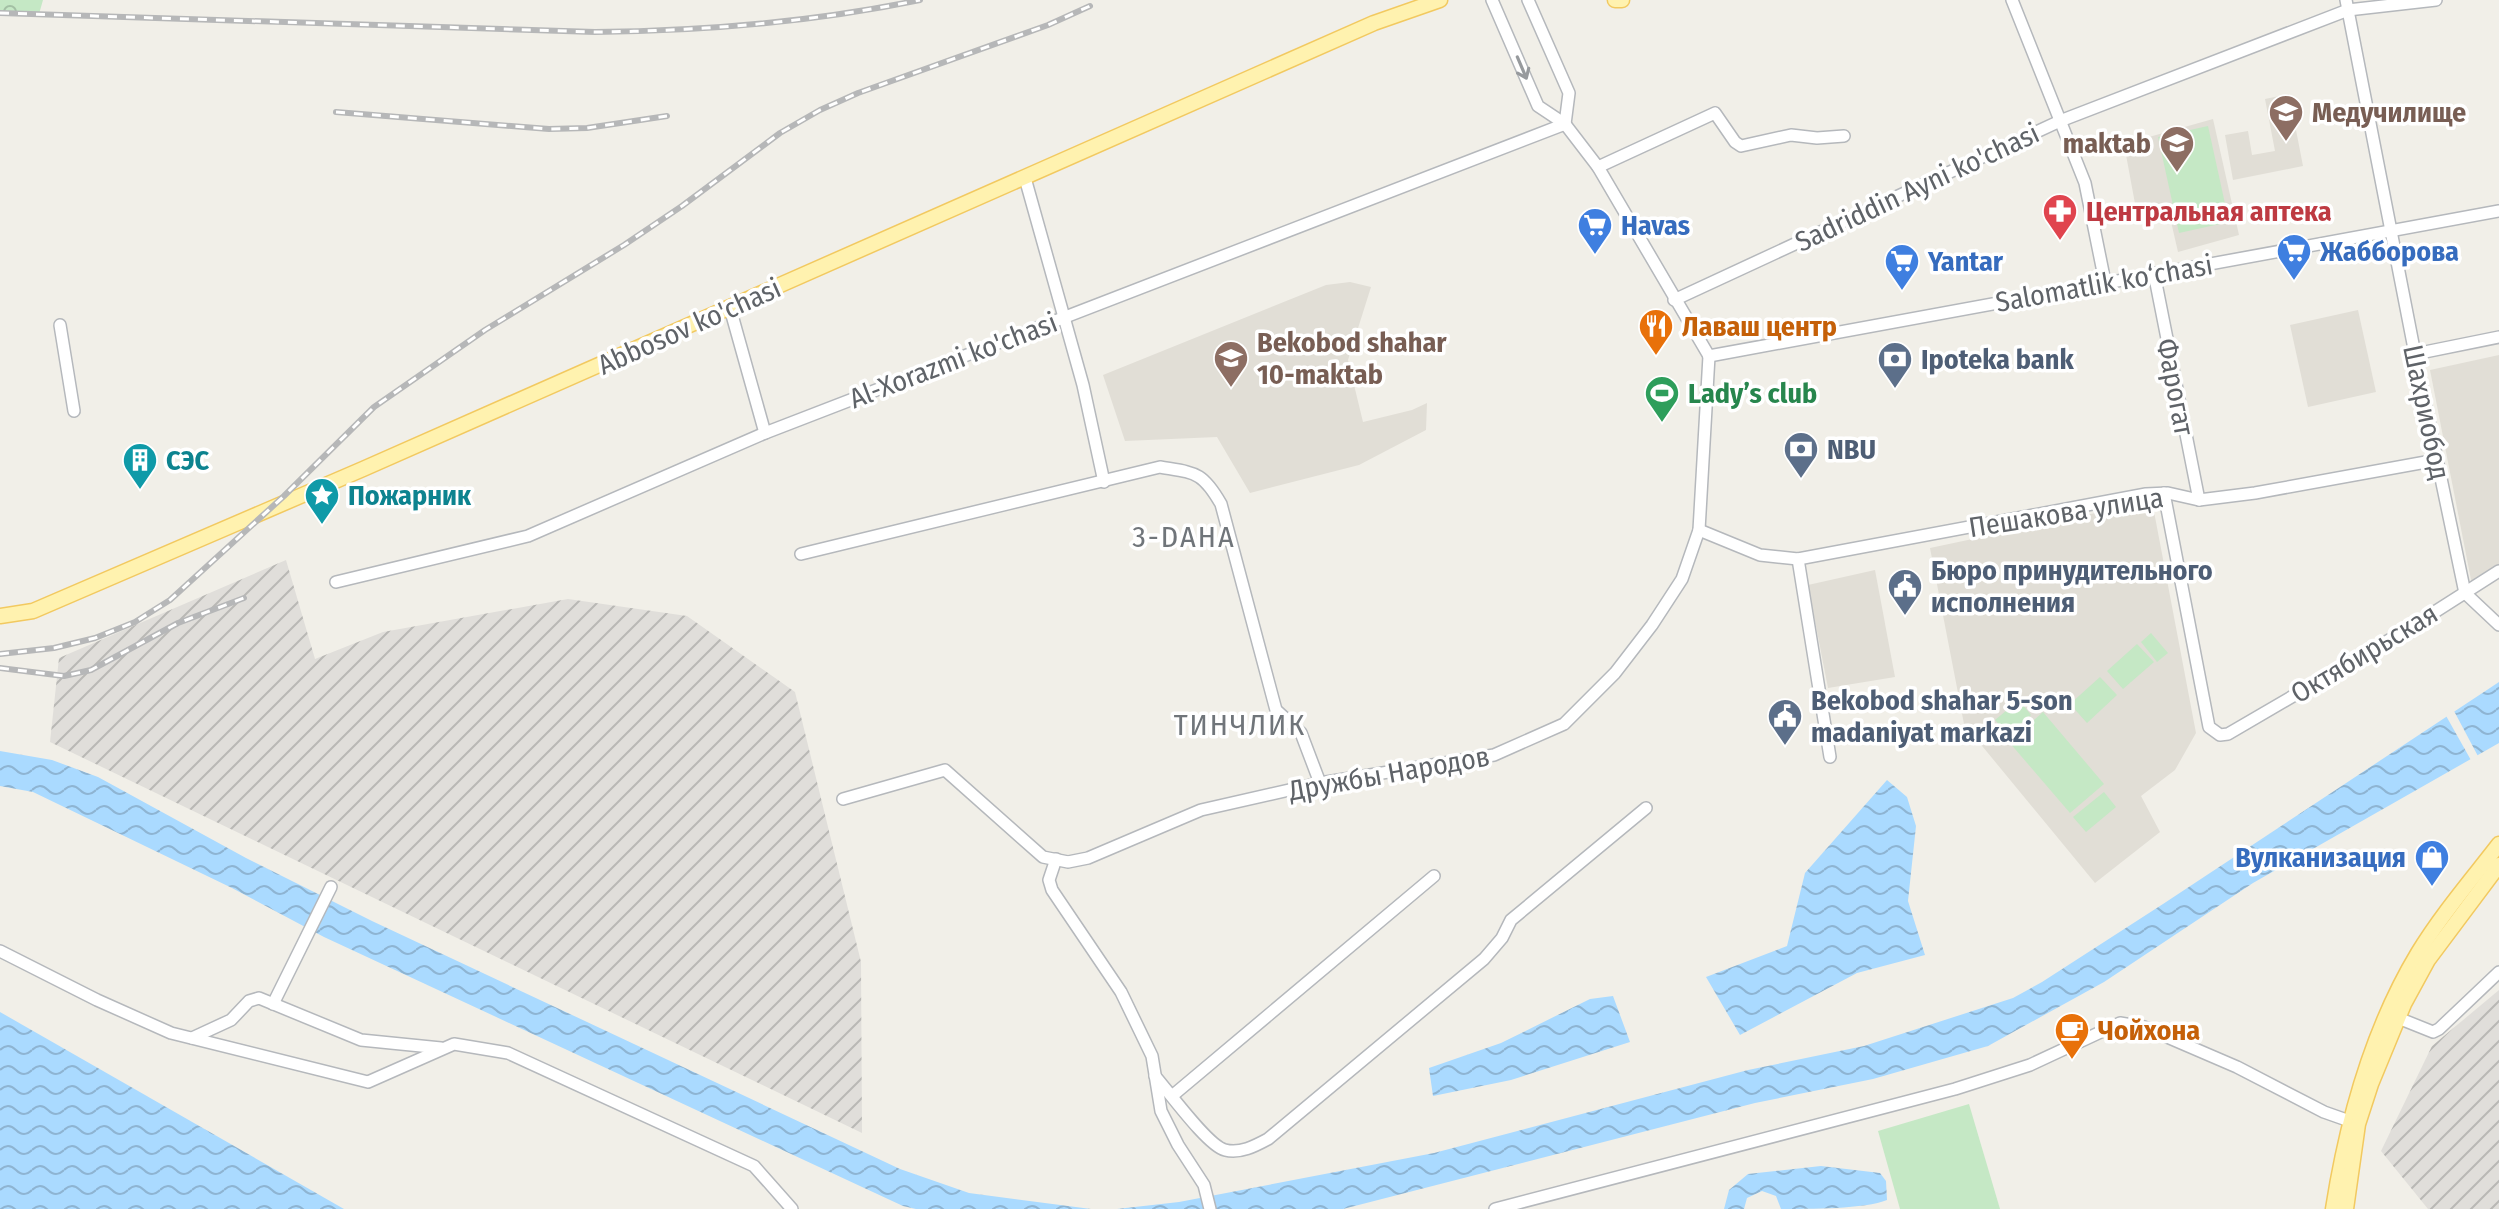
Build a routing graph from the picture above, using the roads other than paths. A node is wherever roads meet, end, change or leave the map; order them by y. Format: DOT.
graph roads {
  1 [pos="1402,0"];
  2 [pos="1440,0"];
  3 [pos="1492,0"];
  4 [pos="1528,0"];
  5 [pos="1615,0"];
  6 [pos="1622,0"];
  7 [pos="2012,0"];
  8 [pos="2436,0"];
  9 [pos="2347,5"];
  10 [pos="1374,23"];
  11 [pos="2060,121"];
  12 [pos="1565,124"];
  13 [pos="1844,136"];
  14 [pos="1598,167"];
  15 [pos="1025,178"];
  16 [pos="2499,211"];
  17 [pos="2391,231"];
  18 [pos="2154,273"];
  19 [pos="2105,282"];
  20 [pos="1674,300"];
  21 [pos="730,308"];
  22 [pos="1064,317"];
  23 [pos="60,325"];
  24 [pos="2499,337"];
  25 [pos="2415,354"];
  26 [pos="1709,356"];
  27 [pos="74,411"];
  28 [pos="765,433"];
  29 [pos="2437,460"];
  30 [pos="1104,482"];
  31 [pos="2164,493"];
  32 [pos="2199,500"];
  33 [pos="1699,530"];
  34 [pos="801,554"];
  35 [pos="1798,559"];
  36 [pos="2499,571"];
  37 [pos="336,582"];
  38 [pos="2465,593"];
  39 [pos="0,616"];
  40 [pos="2499,625"];
  41 [pos="1830,757"];
  42 [pos="1320,783"];
  43 [pos="843,799"];
  44 [pos="1646,808"];
  45 [pos="2499,844"];
  46 [pos="1056,859"];
  47 [pos="2499,865"];
  48 [pos="1434,876"];
  49 [pos="331,887"];
  50 [pos="0,951"];
  51 [pos="2499,972"];
  52 [pos="273,1004"];
  53 [pos="2398,1018"];
  54 [pos="191,1039"];
  55 [pos="443,1048"];
  56 [pos="1155,1076"];
  57 [pos="1172,1096"];
  58 [pos="2354,1123"];
  59 [pos="792,1209"];
  60 [pos="1210,1209"];
  61 [pos="1495,1209"];
  62 [pos="2333,1209"];
  63 [pos="2346,1209"];
  1 -- 10 [label="main road, Abbosov ko'chasi"];
  2 -- 10 [label="main road, Abbosov ko'chasi"];
  3 -- 12 [label="street, one-way"];
  4 -- 12 [label="street"];
  5 -- 6 [label="main road"];
  7 -- 11 [label="street"];
  8 -- 9 [label="street, Sadriddin Ayni ko'chasi"];
  9 -- 11 [label="street, Sadriddin Ayni ko'chasi"];
  9 -- 17 [label="street, Шахриобод"];
  10 -- 15 [label="main road, Abbosov ko'chasi"];
  11 -- 19 [label="street"];
  11 -- 20 [label="street, Sadriddin Ayni ko'chasi"];
  12 -- 14 [label="street"];
  12 -- 22 [label="street, Al-Xorazmi ko'chasi"];
  13 -- 14 [label="street"];
  14 -- 20 [label="street"];
  15 -- 21 [label="main road, Abbosov ko'chasi"];
  15 -- 22 [label="street"];
  16 -- 17 [label="street, Salomatlik ko‘chasi"];
  17 -- 18 [label="street, Salomatlik ko‘chasi"];
  17 -- 25 [label="street, Шахриобод"];
  18 -- 19 [label="street, Salomatlik ko‘chasi"];
  18 -- 32 [label="street, Фарогат"];
  19 -- 26 [label="street, Salomatlik ko‘chasi"];
  20 -- 26 [label="street"];
  21 -- 28 [label="street"];
  21 -- 39 [label="main road, Abbosov ko'chasi"];
  22 -- 28 [label="street, Al-Xorazmi ko'chasi"];
  22 -- 30 [label="street"];
  23 -- 27 [label="street"];
  24 -- 25 [label="street"];
  25 -- 29 [label="street, Шахриобод"];
  26 -- 33 [label="street, Дружбы Народов"];
  28 -- 37 [label="street, Al-Xorazmi ko'chasi"];
  29 -- 32 [label="street, Пешакова улица"];
  29 -- 38 [label="street, Шахриобод"];
  30 -- 34 [label="street"];
  30 -- 42 [label="street"];
  31 -- 32 [label="street, Пешакова улица"];
  31 -- 35 [label="street, Пешакова улица"];
  31 -- 38 [label="street, Октябирьская"];
  33 -- 35 [label="street, Пешакова улица"];
  33 -- 42 [label="street, Дружбы Народов"];
  35 -- 41 [label="street"];
  36 -- 38 [label="street, Октябирьская"];
  38 -- 40 [label="street"];
  42 -- 46 [label="street, Дружбы Народов"];
  43 -- 46 [label="street"];
  44 -- 57 [label="street"];
  45 -- 58 [label="main road"];
  46 -- 56 [label="street"];
  47 -- 53 [label="main road"];
  48 -- 57 [label="street"];
  49 -- 52 [label="street"];
  50 -- 54 [label="street"];
  51 -- 53 [label="street"];
  52 -- 54 [label="street"];
  52 -- 55 [label="street"];
  53 -- 58 [label="main road"];
  54 -- 55 [label="street"];
  55 -- 59 [label="street"];
  56 -- 57 [label="street"];
  56 -- 60 [label="street"];
  58 -- 61 [label="street"];
  58 -- 62 [label="main road"];
  58 -- 63 [label="main road"];
}
